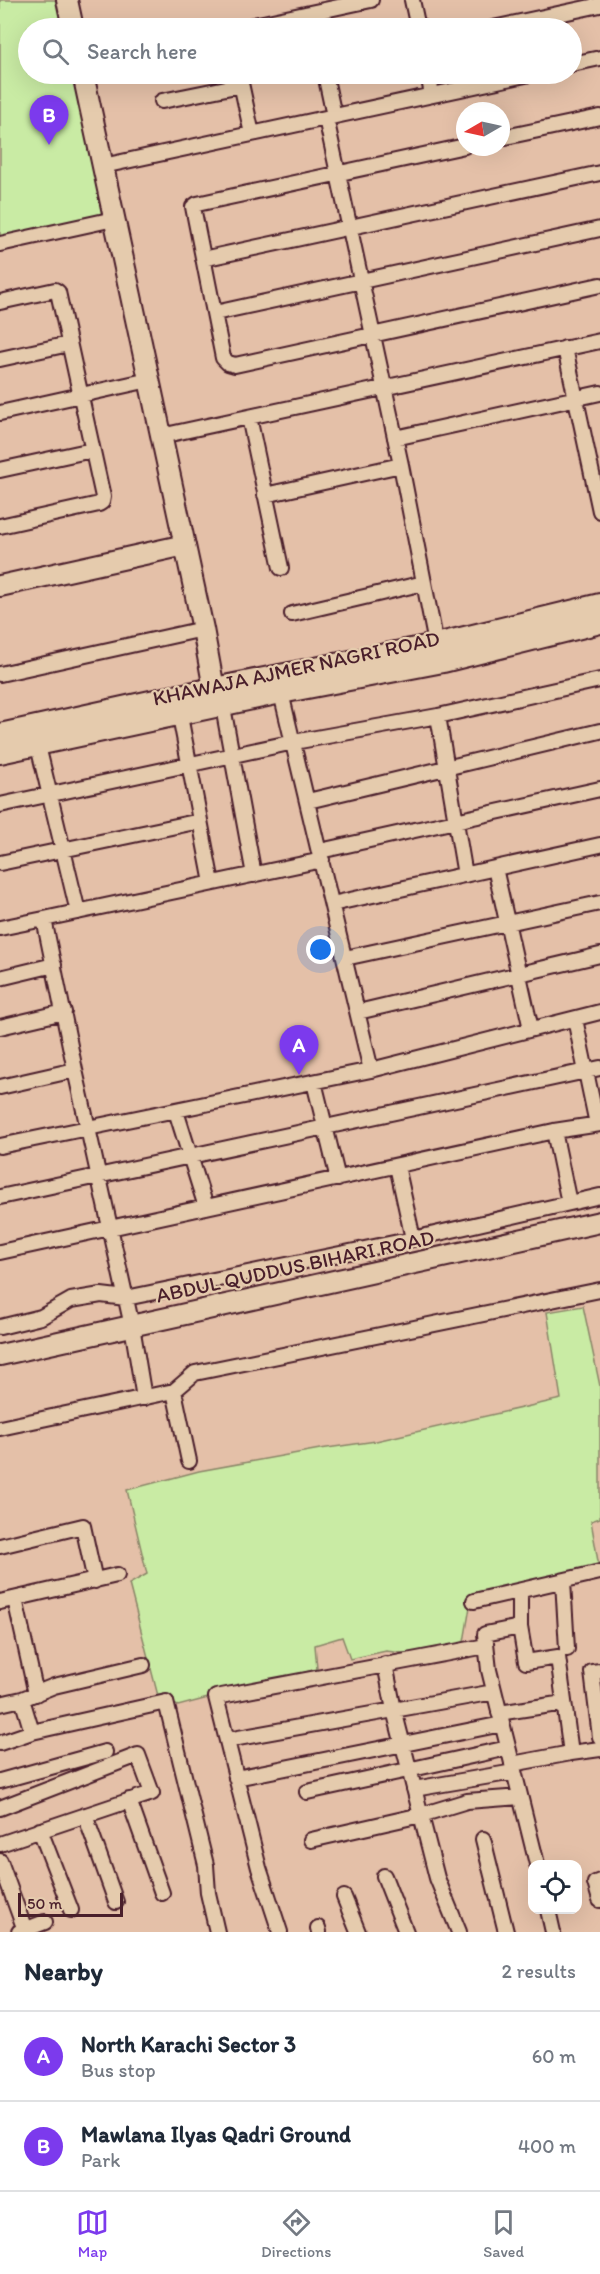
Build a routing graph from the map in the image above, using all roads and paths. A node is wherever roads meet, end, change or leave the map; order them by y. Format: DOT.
graph roads {
  1 [pos="67,0"];
  2 [pos="371,0"];
  3 [pos="412,0"];
  4 [pos="333,4"];
  5 [pos="600,5"];
  6 [pos="312,13"];
  7 [pos="71,18"];
  8 [pos="288,18"];
  9 [pos="313,18"];
  10 [pos="416,18"];
  11 [pos="540,18"];
  12 [pos="600,58"];
  13 [pos="582,62"];
  14 [pos="85,84"];
  15 [pos="222,84"];
  16 [pos="241,84"];
  17 [pos="326,84"];
  18 [pos="430,84"];
  19 [pos="483,84"];
  20 [pos="432,95"];
  21 [pos="162,101"];
  22 [pos="330,117"];
  23 [pos="600,117"];
  24 [pos="252,134"];
  25 [pos="510,136"];
  26 [pos="456,148"];
  27 [pos="103,166"];
  28 [pos="600,173"];
  29 [pos="338,174"];
  30 [pos="114,219"];
  31 [pos="349,228"];
  32 [pos="600,229"];
  33 [pos="0,244"];
  34 [pos="203,259"];
  35 [pos="361,281"];
  36 [pos="600,285"];
  37 [pos="0,302"];
  38 [pos="215,313"];
  39 [pos="373,335"];
  40 [pos="600,340"];
  41 [pos="69,344"];
  42 [pos="565,348"];
  43 [pos="0,359"];
  44 [pos="149,380"];
  45 [pos="384,387"];
  46 [pos="600,393"];
  47 [pos="80,395"];
  48 [pos="576,398"];
  49 [pos="0,413"];
  50 [pos="249,417"];
  51 [pos="161,436"];
  52 [pos="395,438"];
  53 [pos="93,450"];
  54 [pos="594,450"];
  55 [pos="401,465"];
  56 [pos="0,470"];
  57 [pos="265,495"];
  58 [pos="599,506"];
  59 [pos="0,526"];
  60 [pos="185,545"];
  61 [pos="281,568"];
  62 [pos="424,583"];
  63 [pos="0,586"];
  64 [pos="600,604"];
  65 [pos="292,614"];
  66 [pos="600,623"];
  67 [pos="203,629"];
  68 [pos="436,644"];
  69 [pos="0,674"];
  70 [pos="322,676"];
  71 [pos="600,680"];
  72 [pos="281,693"];
  73 [pos="218,698"];
  74 [pos="180,716"];
  75 [pos="438,716"];
  76 [pos="86,725"];
  77 [pos="600,731"];
  78 [pos="0,734"];
  79 [pos="294,742"];
  80 [pos="38,746"];
  81 [pos="0,753"];
  82 [pos="232,756"];
  83 [pos="189,765"];
  84 [pos="447,768"];
  85 [pos="600,789"];
  86 [pos="50,795"];
  87 [pos="308,801"];
  88 [pos="0,806"];
  89 [pos="200,821"];
  90 [pos="456,821"];
  91 [pos="600,844"];
  92 [pos="63,850"];
  93 [pos="321,856"];
  94 [pos="0,863"];
  95 [pos="495,868"];
  96 [pos="254,875"];
  97 [pos="465,875"];
  98 [pos="212,884"];
  99 [pos="600,903"];
  100 [pos="332,904"];
  101 [pos="78,912"];
  102 [pos="44,919"];
  103 [pos="507,923"];
  104 [pos="0,928"];
  105 [pos="600,954"];
  106 [pos="345,958"];
  107 [pos="54,965"];
  108 [pos="518,974"];
  109 [pos="0,978"];
  110 [pos="64,1012"];
  111 [pos="358,1012"];
  112 [pos="600,1012"];
  113 [pos="575,1019"];
  114 [pos="0,1027"];
  115 [pos="531,1029"];
  116 [pos="75,1070"];
  117 [pos="371,1070"];
  118 [pos="593,1070"];
  119 [pos="314,1082"];
  120 [pos="0,1087"];
  121 [pos="176,1111"];
  122 [pos="598,1124"];
  123 [pos="326,1127"];
  124 [pos="89,1129"];
  125 [pos="554,1131"];
  126 [pos="0,1146"];
  127 [pos="191,1157"];
  128 [pos="397,1166"];
  129 [pos="100,1177"];
  130 [pos="338,1179"];
  131 [pos="600,1196"];
  132 [pos="0,1197"];
  133 [pos="569,1203"];
  134 [pos="206,1207"];
  135 [pos="600,1222"];
  136 [pos="111,1228"];
  137 [pos="413,1239"];
  138 [pos="0,1251"];
  139 [pos="600,1290"];
  140 [pos="126,1298"];
  141 [pos="132,1326"];
  142 [pos="0,1327"];
  143 [pos="0,1355"];
  144 [pos="174,1391"];
  145 [pos="144,1398"];
  146 [pos="0,1428"];
  147 [pos="189,1461"];
  148 [pos="0,1546"];
  149 [pos="600,1572"];
  150 [pos="117,1575"];
  151 [pos="95,1581"];
  152 [pos="563,1581"];
  153 [pos="519,1591"];
  154 [pos="15,1599"];
  155 [pos="474,1601"];
  156 [pos="0,1602"];
  157 [pos="520,1627"];
  158 [pos="486,1646"];
  159 [pos="567,1649"];
  160 [pos="386,1664"];
  161 [pos="142,1665"];
  162 [pos="600,1671"];
  163 [pos="494,1692"];
  164 [pos="36,1694"];
  165 [pos="22,1699"];
  166 [pos="564,1703"];
  167 [pos="0,1704"];
  168 [pos="394,1710"];
  169 [pos="501,1718"];
  170 [pos="32,1732"];
  171 [pos="600,1737"];
  172 [pos="227,1740"];
  173 [pos="0,1743"];
  174 [pos="402,1743"];
  175 [pos="508,1748"];
  176 [pos="600,1749"];
  177 [pos="105,1752"];
  178 [pos="571,1752"];
  179 [pos="513,1768"];
  180 [pos="409,1769"];
  181 [pos="236,1778"];
  182 [pos="0,1781"];
  183 [pos="414,1789"];
  184 [pos="308,1792"];
  185 [pos="520,1797"];
  186 [pos="129,1800"];
  187 [pos="0,1808"];
  188 [pos="85,1815"];
  189 [pos="421,1815"];
  190 [pos="40,1830"];
  191 [pos="483,1839"];
  192 [pos="311,1840"];
  193 [pos="0,1844"];
  194 [pos="536,1860"];
  195 [pos="0,1861"];
  196 [pos="384,1876"];
  197 [pos="600,1881"];
  198 [pos="162,1893"];
  199 [pos="344,1897"];
  200 [pos="600,1900"];
  201 [pos="116,1902"];
  202 [pos="71,1910"];
  203 [pos="549,1914"];
  204 [pos="45,1922"];
  205 [pos="22,1931"];
  206 [pos="217,1932"];
  207 [pos="280,1932"];
  208 [pos="358,1932"];
  209 [pos="406,1932"];
  210 [pos="459,1932"];
  211 [pos="506,1932"];
  212 [pos="553,1932"];
  1 -- 7 [label="main road"];
  2 -- 4 [label="street"];
  3 -- 10 [label="street"];
  4 -- 6 [label="street"];
  5 -- 11 [label="street"];
  6 -- 8 [label="street"];
  6 -- 9 [label="street"];
  12 -- 13 [label="street"];
  14 -- 27 [label="main road"];
  15 -- 21 [label="street"];
  16 -- 24 [label="street"];
  17 -- 22 [label="street"];
  18 -- 20 [label="street"];
  19 -- 20 [label="street"];
  20 -- 22 [label="street"];
  22 -- 24 [label="street"];
  22 -- 29 [label="street"];
  23 -- 25 [label="street"];
  24 -- 27 [label="street"];
  26 -- 29 [label="street"];
  27 -- 30 [label="main road"];
  28 -- 31 [label="street"];
  29 -- 31 [label="street"];
  29 -- 34 [label="street"];
  30 -- 33 [label="street"];
  30 -- 44 [label="main road"];
  31 -- 34 [label="street"];
  31 -- 35 [label="street"];
  32 -- 35 [label="street"];
  34 -- 38 [label="street"];
  35 -- 38 [label="street"];
  35 -- 39 [label="street"];
  36 -- 39 [label="street"];
  37 -- 41 [label="street"];
  38 -- 39 [label="street"];
  39 -- 45 [label="street"];
  40 -- 42 [label="street"];
  41 -- 43 [label="street"];
  41 -- 47 [label="street"];
  42 -- 45 [label="street"];
  42 -- 48 [label="street"];
  44 -- 47 [label="street"];
  44 -- 51 [label="main road"];
  45 -- 50 [label="street"];
  45 -- 52 [label="street"];
  46 -- 48 [label="street"];
  47 -- 49 [label="street"];
  47 -- 53 [label="street"];
  48 -- 52 [label="street"];
  48 -- 54 [label="street"];
  50 -- 51 [label="street"];
  50 -- 57 [label="street"];
  51 -- 60 [label="main road"];
  52 -- 55 [label="street"];
  53 -- 56 [label="street"];
  53 -- 59 [label="street"];
  54 -- 58 [label="street"];
  55 -- 57 [label="street"];
  55 -- 62 [label="street"];
  57 -- 61 [label="street"];
  60 -- 63 [label="main road"];
  60 -- 67 [label="main road"];
  62 -- 65 [label="street"];
  62 -- 68 [label="street"];
  64 -- 68 [label="main road, KHAWAJA AJMER NAGRI ROAD"];
  66 -- 70 [label="main road, KHAWAJA AJMER NAGRI ROAD"];
  67 -- 69 [label="street"];
  67 -- 73 [label="main road"];
  68 -- 70 [label="main road, KHAWAJA AJMER NAGRI ROAD"];
  70 -- 72 [label="main road, KHAWAJA AJMER NAGRI ROAD"];
  70 -- 73 [label="main road, KHAWAJA AJMER NAGRI ROAD"];
  71 -- 75 [label="street"];
  72 -- 73 [label="main road, KHAWAJA AJMER NAGRI ROAD"];
  72 -- 79 [label="street"];
  73 -- 74 [label="main road, KHAWAJA AJMER NAGRI ROAD"];
  73 -- 76 [label="main road, KHAWAJA AJMER NAGRI ROAD"];
  73 -- 82 [label="street"];
  74 -- 76 [label="main road, KHAWAJA AJMER NAGRI ROAD"];
  74 -- 83 [label="street"];
  75 -- 79 [label="street"];
  75 -- 84 [label="street"];
  76 -- 78 [label="main road, KHAWAJA AJMER NAGRI ROAD"];
  76 -- 80 [label="main road, KHAWAJA AJMER NAGRI ROAD"];
  77 -- 84 [label="street"];
  79 -- 82 [label="street"];
  79 -- 87 [label="street"];
  80 -- 81 [label="main road, KHAWAJA AJMER NAGRI ROAD"];
  80 -- 86 [label="street"];
  82 -- 83 [label="street"];
  82 -- 96 [label="street"];
  83 -- 86 [label="street"];
  83 -- 89 [label="street"];
  84 -- 87 [label="street"];
  84 -- 90 [label="street"];
  85 -- 90 [label="street"];
  86 -- 88 [label="street"];
  86 -- 92 [label="street"];
  87 -- 93 [label="street"];
  89 -- 92 [label="street"];
  89 -- 98 [label="street"];
  90 -- 93 [label="street"];
  90 -- 97 [label="street"];
  91 -- 95 [label="street"];
  92 -- 94 [label="street"];
  92 -- 101 [label="street"];
  93 -- 96 [label="street"];
  93 -- 100 [label="street"];
  95 -- 97 [label="street"];
  95 -- 103 [label="street"];
  96 -- 98 [label="street"];
  97 -- 100 [label="street"];
  98 -- 101 [label="street"];
  99 -- 103 [label="street"];
  100 -- 106 [label="street"];
  101 -- 102 [label="street"];
  102 -- 104 [label="street"];
  102 -- 107 [label="street"];
  103 -- 106 [label="street"];
  103 -- 108 [label="street"];
  105 -- 108 [label="street"];
  106 -- 111 [label="street"];
  107 -- 109 [label="street"];
  107 -- 110 [label="street"];
  108 -- 111 [label="street"];
  108 -- 115 [label="street"];
  110 -- 114 [label="street"];
  110 -- 116 [label="street"];
  111 -- 117 [label="street"];
  112 -- 113 [label="street"];
  113 -- 115 [label="street"];
  113 -- 118 [label="street"];
  115 -- 117 [label="street"];
  116 -- 120 [label="street"];
  116 -- 124 [label="street"];
  117 -- 119 [label="street"];
  118 -- 122 [label="street"];
  118 -- 123 [label="street"];
  119 -- 121 [label="street"];
  119 -- 123 [label="street"];
  121 -- 124 [label="street"];
  121 -- 127 [label="street"];
  122 -- 125 [label="street"];
  123 -- 127 [label="street"];
  123 -- 130 [label="street"];
  124 -- 126 [label="street"];
  124 -- 129 [label="street"];
  125 -- 128 [label="street"];
  125 -- 133 [label="street"];
  127 -- 129 [label="street"];
  127 -- 134 [label="street"];
  128 -- 130 [label="street"];
  128 -- 137 [label="street"];
  129 -- 132 [label="street"];
  129 -- 136 [label="street"];
  130 -- 134 [label="street"];
  131 -- 133 [label="street"];
  133 -- 137 [label="street"];
  134 -- 136 [label="street"];
  135 -- 141 [label="main road, ABDUL QUDDUS BIHARI ROAD"];
  136 -- 138 [label="street"];
  136 -- 140 [label="street"];
  137 -- 140 [label="street"];
  139 -- 144 [label="street"];
  140 -- 141 [label="street"];
  140 -- 142 [label="street"];
  141 -- 143 [label="main road, ABDUL QUDDUS BIHARI ROAD"];
  141 -- 145 [label="street"];
  144 -- 145 [label="street"];
  144 -- 147 [label="street"];
  145 -- 146 [label="street"];
  148 -- 151 [label="street"];
  149 -- 152 [label="street"];
  150 -- 151 [label="street"];
  151 -- 154 [label="street"];
  152 -- 153 [label="street"];
  152 -- 159 [label="street"];
  153 -- 155 [label="street"];
  153 -- 157 [label="street"];
  154 -- 156 [label="street"];
  154 -- 164 [label="street"];
  157 -- 158 [label="street"];
  157 -- 166 [label="street"];
  158 -- 160 [label="street"];
  158 -- 163 [label="street"];
  160 -- 168 [label="street"];
  160 -- 172 [label="street"];
  161 -- 164 [label="street"];
  162 -- 171 [label="street"];
  163 -- 168 [label="street"];
  163 -- 169 [label="street"];
  164 -- 165 [label="street"];
  165 -- 167 [label="street"];
  165 -- 170 [label="street"];
  166 -- 169 [label="street"];
  166 -- 178 [label="street"];
  168 -- 172 [label="street"];
  168 -- 174 [label="street"];
  169 -- 174 [label="street"];
  169 -- 175 [label="street"];
  170 -- 173 [label="street"];
  170 -- 206 [label="street"];
  172 -- 181 [label="street"];
  174 -- 180 [label="street"];
  174 -- 181 [label="street"];
  175 -- 179 [label="street"];
  175 -- 180 [label="street"];
  176 -- 178 [label="street"];
  177 -- 182 [label="street"];
  178 -- 179 [label="street"];
  179 -- 183 [label="street"];
  179 -- 185 [label="street"];
  180 -- 183 [label="street"];
  180 -- 184 [label="street"];
  181 -- 207 [label="street"];
  183 -- 189 [label="street"];
  185 -- 189 [label="street"];
  185 -- 194 [label="street"];
  186 -- 187 [label="street"];
  186 -- 188 [label="street"];
  186 -- 198 [label="street"];
  188 -- 190 [label="street"];
  188 -- 201 [label="street"];
  189 -- 192 [label="street"];
  189 -- 210 [label="street"];
  190 -- 193 [label="street"];
  190 -- 202 [label="street"];
  191 -- 211 [label="street"];
  195 -- 205 [label="street"];
  196 -- 209 [label="street"];
  197 -- 200 [label="street"];
  199 -- 208 [label="street"];
  203 -- 212 [label="street"];
  204 -- 205 [label="street"];
}
